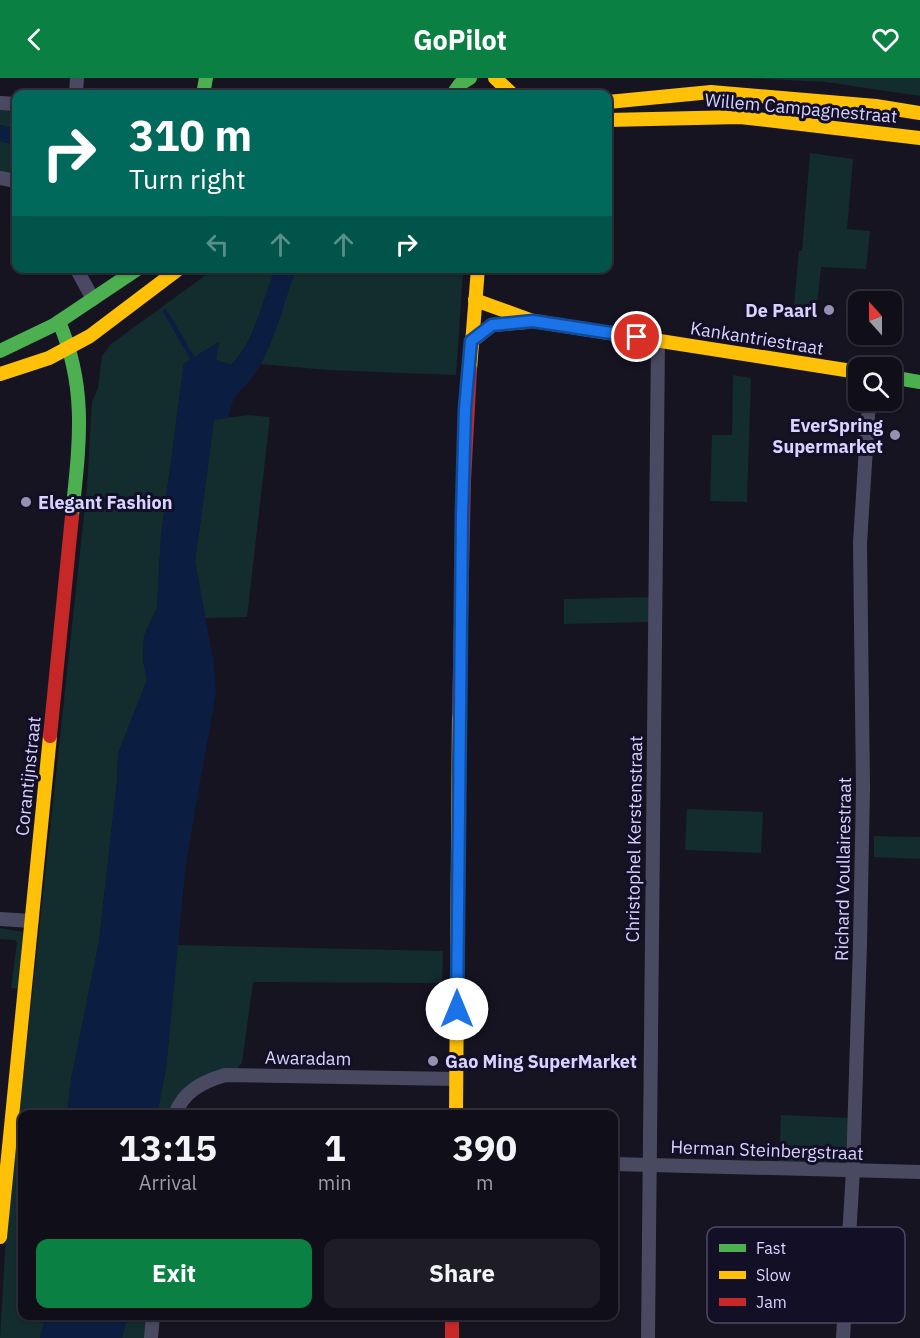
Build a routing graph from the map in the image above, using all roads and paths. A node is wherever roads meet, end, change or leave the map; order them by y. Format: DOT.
graph roads {
  1 [pos="470,78"];
  2 [pos="495,78"];
  3 [pos="511,88"];
  4 [pos="456,90"];
  5 [pos="612,102"];
  6 [pos="920,113"];
  7 [pos="612,120"];
  8 [pos="920,138"];
  9 [pos="79,273"];
  10 [pos="114,273"];
  11 [pos="131,273"];
  12 [pos="173,273"];
  13 [pos="478,273"];
  14 [pos="93,298"];
  15 [pos="475,300"];
  16 [pos="533,321"];
  17 [pos="59,322"];
  18 [pos="90,336"];
  19 [pos="658,340"];
  20 [pos="471,341"];
  21 [pos="71,347"];
  22 [pos="0,351"];
  23 [pos="49,358"];
  24 [pos="848,370"];
  25 [pos="0,374"];
  26 [pos="902,379"];
  27 [pos="80,382"];
  28 [pos="920,382"];
  29 [pos="868,411"];
  30 [pos="0,919"];
  31 [pos="32,921"];
  32 [pos="456,1079"];
  33 [pos="178,1110"];
  34 [pos="456,1110"];
  35 [pos="618,1164"];
  36 [pos="650,1164"];
  37 [pos="853,1170"];
  38 [pos="920,1172"];
  39 [pos="850,1227"];
  40 [pos="0,1238"];
  41 [pos="153,1320"];
  42 [pos="452,1320"];
  43 [pos="844,1323"];
  44 [pos="151,1338"];
  45 [pos="452,1338"];
  46 [pos="648,1338"];
  47 [pos="843,1338"];
  1 -- 4 [label="street"];
  2 -- 3 [label="street"];
  5 -- 6 [label="street, Willem Campagnestraat"];
  7 -- 8 [label="street, Willem Campagnestraat"];
  9 -- 14 [label="street"];
  10 -- 14 [label="street"];
  11 -- 14 [label="street"];
  12 -- 18 [label="street"];
  13 -- 15 [label="street"];
  14 -- 17 [label="street"];
  15 -- 16 [label="street, Kankantriestraat"];
  15 -- 20 [label="street"];
  16 -- 19 [label="street, Kankantriestraat"];
  16 -- 20 [label="street"];
  17 -- 21 [label="street, Corantijnstraat"];
  17 -- 22 [label="street"];
  18 -- 21 [label="street"];
  18 -- 27 [label="street"];
  19 -- 24 [label="street, Kankantriestraat"];
  19 -- 36 [label="street, Christophel Kerstenstraat"];
  20 -- 32 [label="street"];
  21 -- 23 [label="street"];
  21 -- 27 [label="street, Corantijnstraat"];
  23 -- 25 [label="street"];
  23 -- 27 [label="street"];
  26 -- 28 [label="street"];
  27 -- 31 [label="street, Corantijnstraat"];
  29 -- 37 [label="street, Richard Voullairestraat"];
  30 -- 31 [label="street"];
  31 -- 40 [label="street, Corantijnstraat"];
  32 -- 33 [label="street, Awaradam"];
  32 -- 34 [label="street"];
  35 -- 36 [label="street, Herman Steinbergstraat"];
  36 -- 37 [label="street, Herman Steinbergstraat"];
  36 -- 46 [label="street, Christophel Kerstenstraat"];
  37 -- 38 [label="street, Herman Steinbergstraat"];
  37 -- 39 [label="street, Richard Voullairestraat"];
  41 -- 44 [label="street"];
  42 -- 45 [label="street"];
  43 -- 47 [label="street, Richard Voullairestraat"];
}
